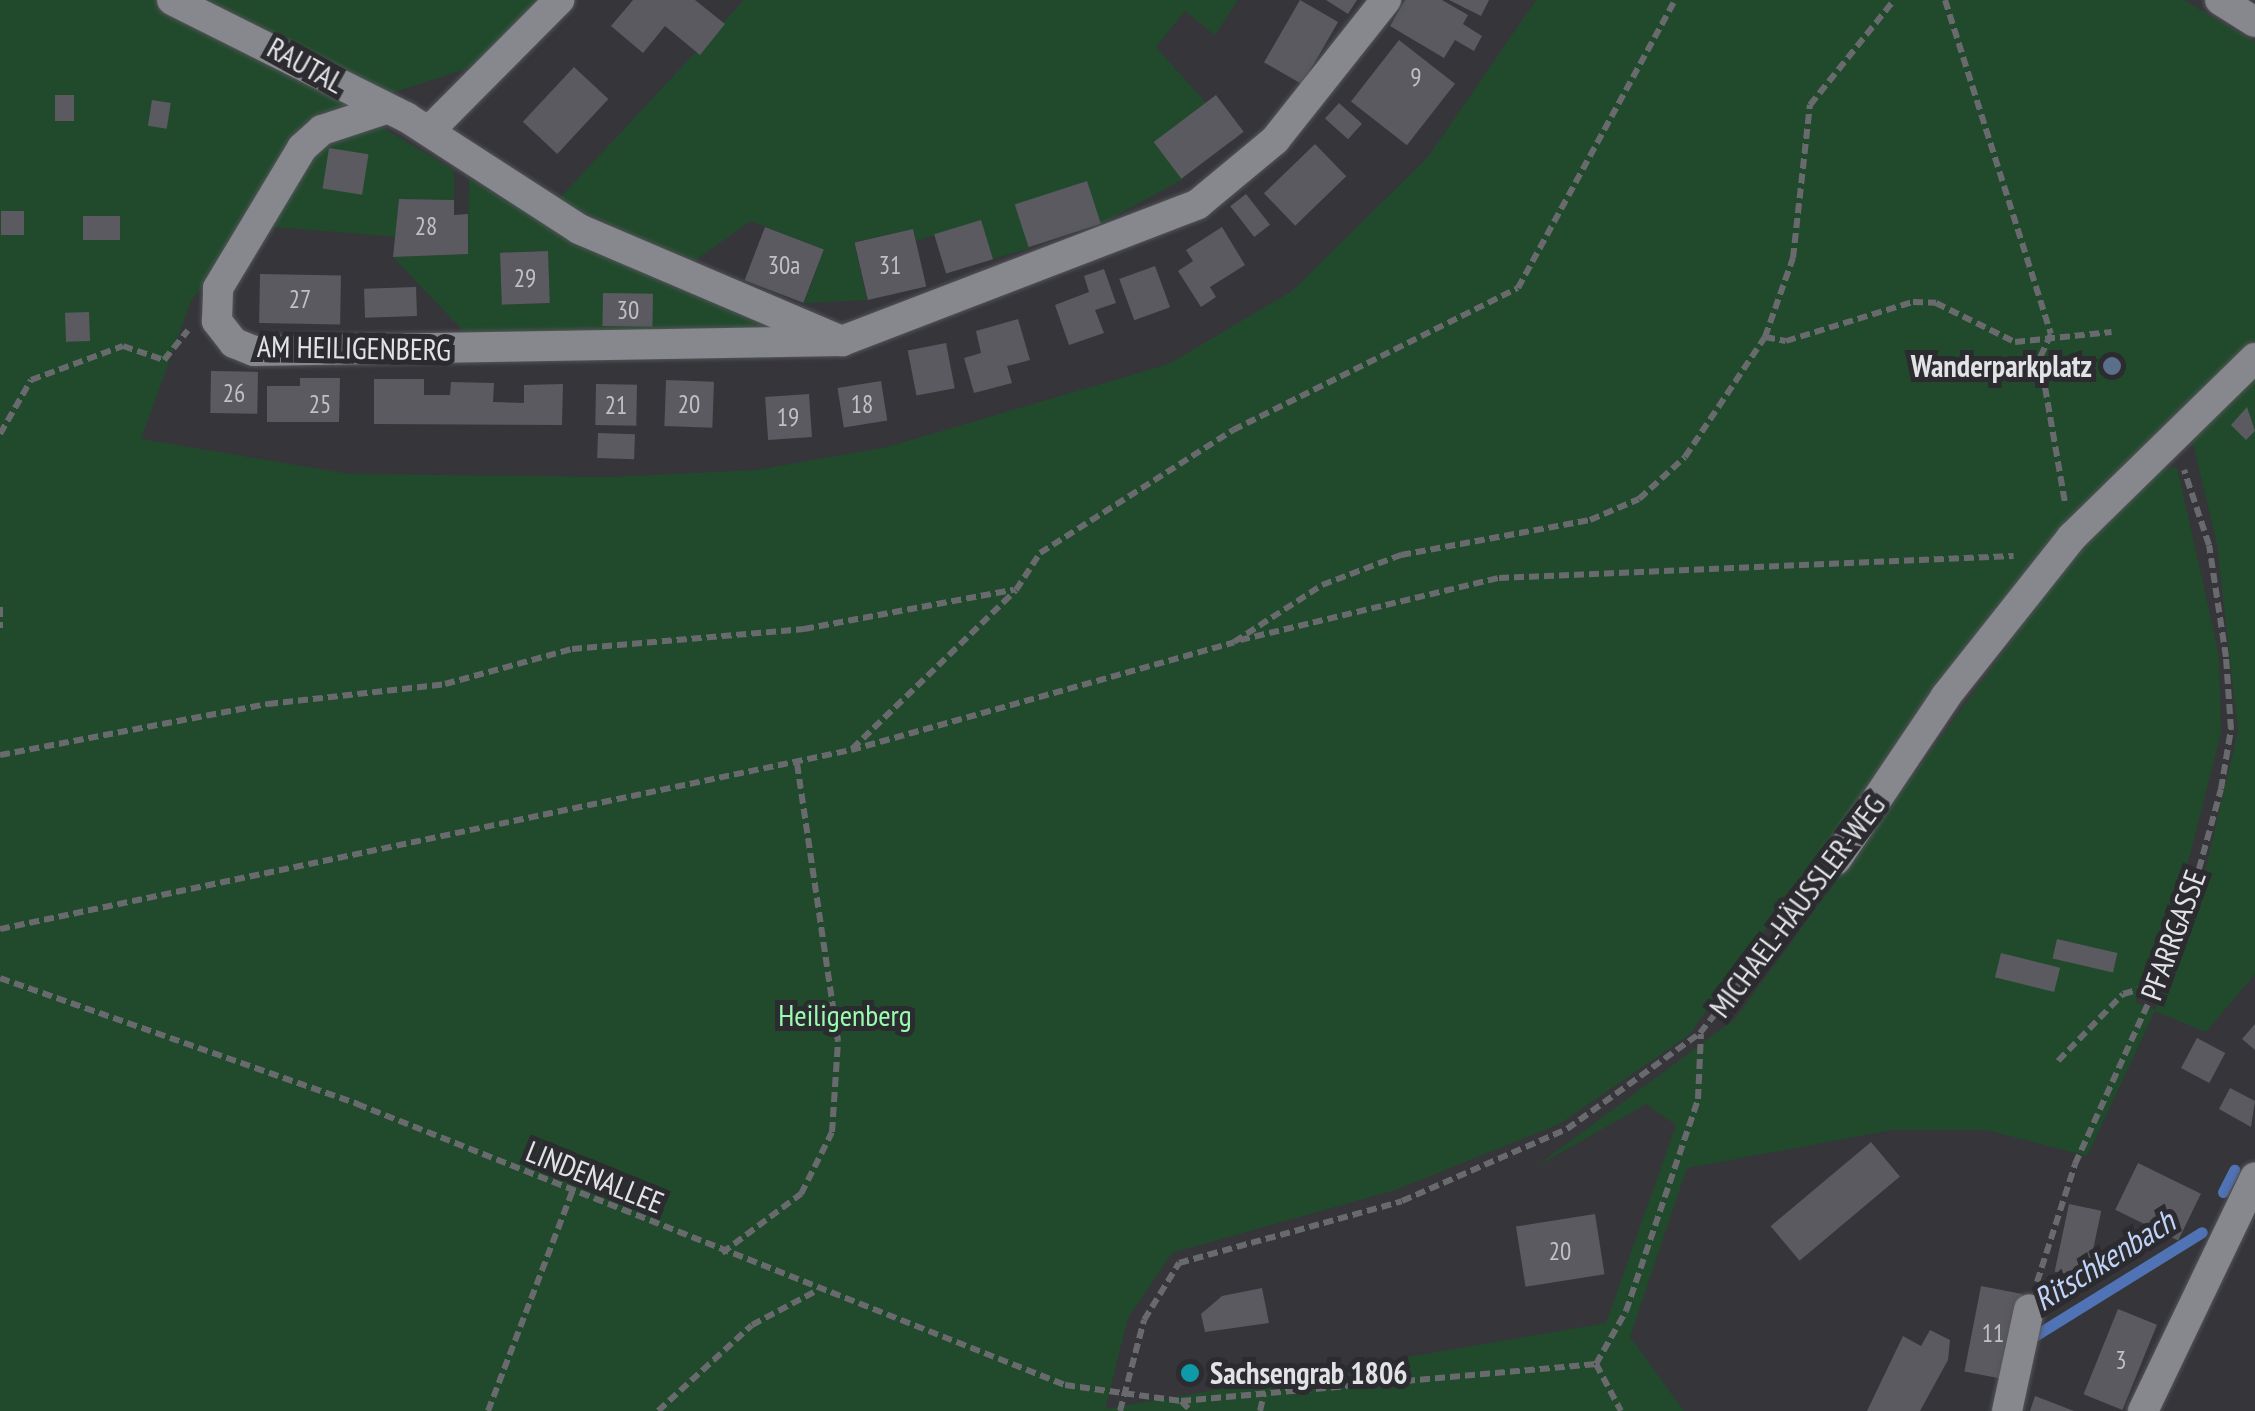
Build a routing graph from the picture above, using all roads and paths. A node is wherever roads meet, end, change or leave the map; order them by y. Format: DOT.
graph roads {
  1 [pos="172,0"];
  2 [pos="559,0"];
  3 [pos="1386,0"];
  4 [pos="1675,0"];
  5 [pos="1894,0"];
  6 [pos="1945,0"];
  7 [pos="2220,0"];
  8 [pos="2255,22"];
  9 [pos="383,110"];
  10 [pos="429,130"];
  11 [pos="214,298"];
  12 [pos="2112,332"];
  13 [pos="2052,334"];
  14 [pos="1765,337"];
  15 [pos="842,341"];
  16 [pos="2255,358"];
  17 [pos="0,434"];
  18 [pos="2176,446"];
  19 [pos="2066,546"];
  20 [pos="1016,590"];
  21 [pos="0,607"];
  22 [pos="0,628"];
  23 [pos="1234,642"];
  24 [pos="851,750"];
  25 [pos="0,755"];
  26 [pos="797,762"];
  27 [pos="1836,860"];
  28 [pos="0,929"];
  29 [pos="0,978"];
  30 [pos="2158,984"];
  31 [pos="1700,1033"];
  32 [pos="2058,1061"];
  33 [pos="2255,1177"];
  34 [pos="572,1192"];
  35 [pos="722,1253"];
  36 [pos="815,1291"];
  37 [pos="2029,1310"];
  38 [pos="1596,1364"];
  39 [pos="1264,1394"];
  40 [pos="1124,1399"];
  41 [pos="1181,1401"];
  42 [pos="488,1411"];
  43 [pos="658,1411"];
  44 [pos="1120,1411"];
  45 [pos="1191,1411"];
  46 [pos="1260,1411"];
  47 [pos="1621,1411"];
  48 [pos="2007,1411"];
  49 [pos="2144,1411"];
  1 -- 9 [label="street, RAUTAL"];
  2 -- 10 [label="street"];
  3 -- 15 [label="street, AM HEILIGENBERG"];
  4 -- 20 [label="path"];
  5 -- 14 [label="path"];
  6 -- 13 [label="path"];
  7 -- 8 [label="street"];
  9 -- 10 [label="street"];
  9 -- 11 [label="street"];
  10 -- 15 [label="street"];
  11 -- 15 [label="street, AM HEILIGENBERG"];
  11 -- 17 [label="path"];
  12 -- 13 [label="path"];
  13 -- 14 [label="path"];
  13 -- 19 [label="path"];
  14 -- 23 [label="path"];
  16 -- 18 [label="street, MICHAEL-HÄUSSLER-WEG"];
  18 -- 19 [label="street, MICHAEL-HÄUSSLER-WEG"];
  18 -- 30 [label="path, PFARRGASSE"];
  19 -- 23 [label="path"];
  19 -- 27 [label="street, MICHAEL-HÄUSSLER-WEG"];
  20 -- 24 [label="path"];
  20 -- 25 [label="path"];
  21 -- 22 [label="path"];
  23 -- 24 [label="path"];
  24 -- 26 [label="path"];
  26 -- 28 [label="path"];
  26 -- 35 [label="path"];
  27 -- 31 [label="path, MICHAEL-HÄUSSLER-WEG"];
  29 -- 34 [label="path, LINDENALLEE"];
  30 -- 32 [label="path"];
  30 -- 37 [label="path, PFARRGASSE"];
  31 -- 38 [label="path"];
  31 -- 40 [label="path, MICHAEL-HÄUSSLER-WEG"];
  33 -- 49 [label="street"];
  34 -- 35 [label="path, LINDENALLEE"];
  34 -- 42 [label="path"];
  35 -- 36 [label="path, LINDENALLEE"];
  36 -- 40 [label="path, LINDENALLEE"];
  36 -- 43 [label="path"];
  37 -- 48 [label="street"];
  38 -- 39 [label="path, LINDENALLEE"];
  38 -- 47 [label="path"];
  39 -- 41 [label="path, LINDENALLEE"];
  39 -- 46 [label="path"];
  40 -- 41 [label="path, LINDENALLEE"];
  40 -- 44 [label="path, MICHAEL-HÄUSSLER-WEG"];
  41 -- 45 [label="path"];
}
